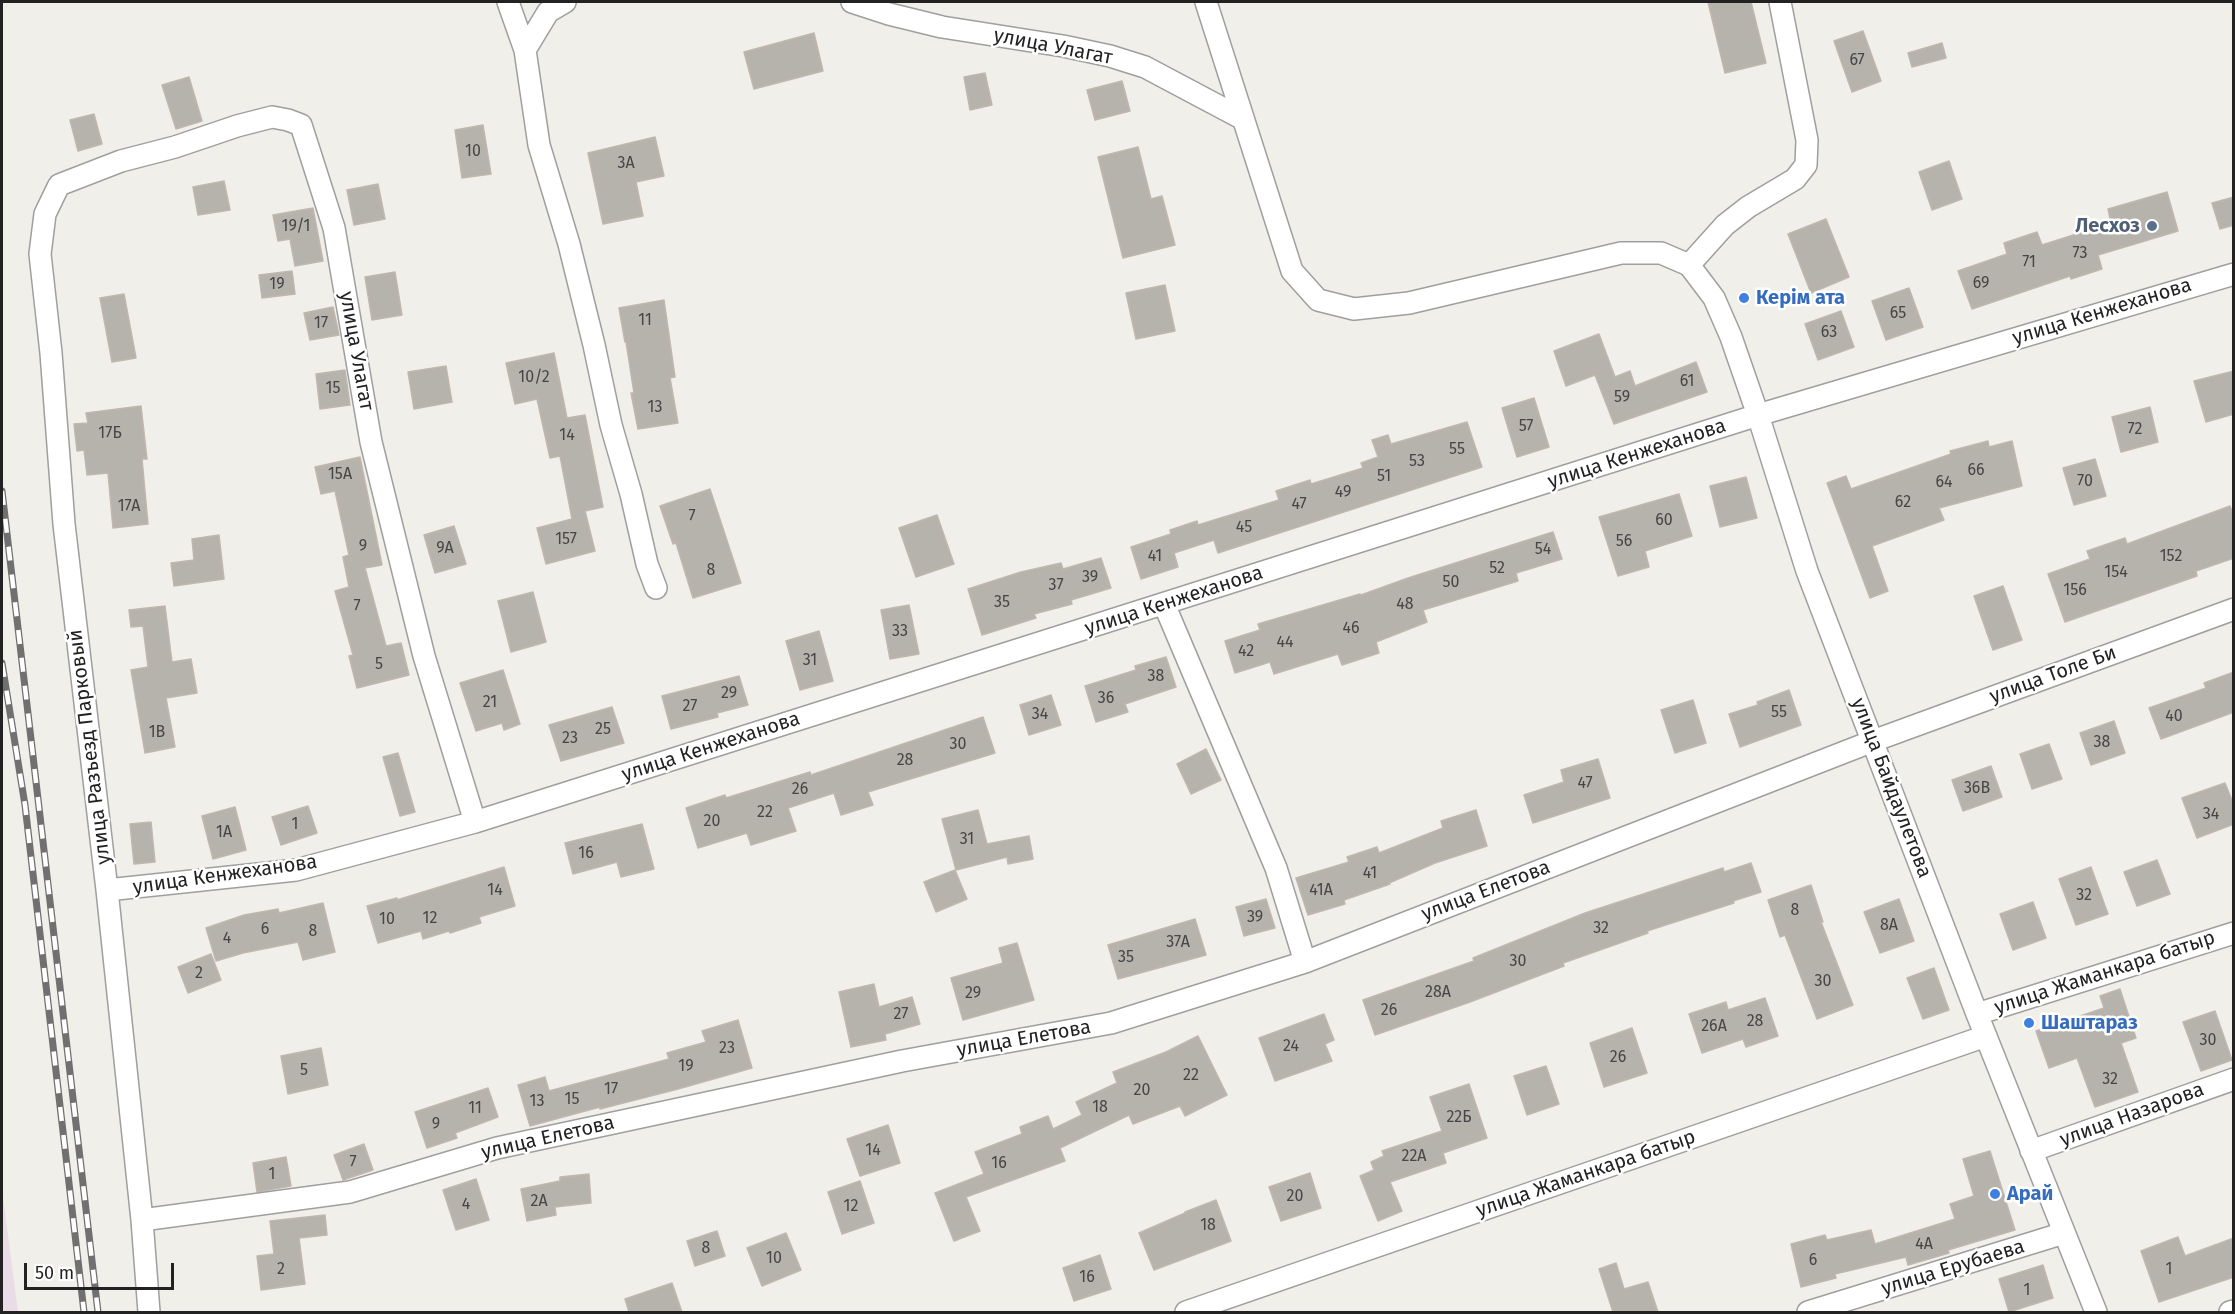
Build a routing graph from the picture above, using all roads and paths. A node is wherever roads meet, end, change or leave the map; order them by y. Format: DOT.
graph roads {
  1 [pos="508,2"];
  2 [pos="565,2"];
  3 [pos="852,2"];
  4 [pos="1206,2"];
  5 [pos="1780,2"];
  6 [pos="525,50"];
  7 [pos="1243,119"];
  8 [pos="59,185"];
  9 [pos="1689,265"];
  10 [pos="2234,274"];
  11 [pos="1758,415"];
  12 [pos="656,588"];
  13 [pos="1164,604"];
  14 [pos="2234,609"];
  15 [pos="1873,741"];
  16 [pos="475,822"];
  17 [pos="107,890"];
  18 [pos="2234,933"];
  19 [pos="1305,962"];
  20 [pos="1977,1014"];
  21 [pos="1986,1036"];
  22 [pos="2234,1079"];
  23 [pos="2031,1150"];
  24 [pos="142,1220"];
  25 [pos="2064,1233"];
  26 [pos="149,1312"];
  27 [pos="1186,1312"];
  28 [pos="1808,1312"];
  29 [pos="2096,1312"];
  1 -- 6 [label="street"];
  2 -- 6 [label="street"];
  3 -- 7 [label="street, улица Улагат"];
  4 -- 7 [label="street"];
  5 -- 9 [label="street"];
  6 -- 12 [label="street"];
  7 -- 9 [label="street"];
  8 -- 16 [label="street, улица Улагат"];
  8 -- 17 [label="street, улица Разъезд Парковый"];
  9 -- 11 [label="street, улица Байдаулетова"];
  10 -- 11 [label="street, улица Кенжеханова"];
  11 -- 13 [label="street, улица Кенжеханова"];
  11 -- 15 [label="street, улица Байдаулетова"];
  13 -- 16 [label="street, улица Кенжеханова"];
  13 -- 19 [label="street"];
  14 -- 15 [label="street, улица Толе Би"];
  15 -- 19 [label="street, улица Елетова"];
  15 -- 20 [label="street, улица Байдаулетова"];
  16 -- 17 [label="street, улица Кенжеханова"];
  17 -- 24 [label="street, улица Разъезд Парковый"];
  18 -- 20 [label="street, улица Жаманкара батыр"];
  19 -- 24 [label="street, улица Елетова"];
  20 -- 21 [label="street, улица Байдаулетова"];
  21 -- 23 [label="street, улица Байдаулетова"];
  21 -- 27 [label="street, улица Жаманкара батыр"];
  22 -- 23 [label="street, улица Назарова"];
  23 -- 25 [label="street, улица Байдаулетова"];
  24 -- 26 [label="street, улица Разъезд Парковый"];
  25 -- 28 [label="street, улица Ерубаева"];
  25 -- 29 [label="street, улица Байдаулетова"];
}
